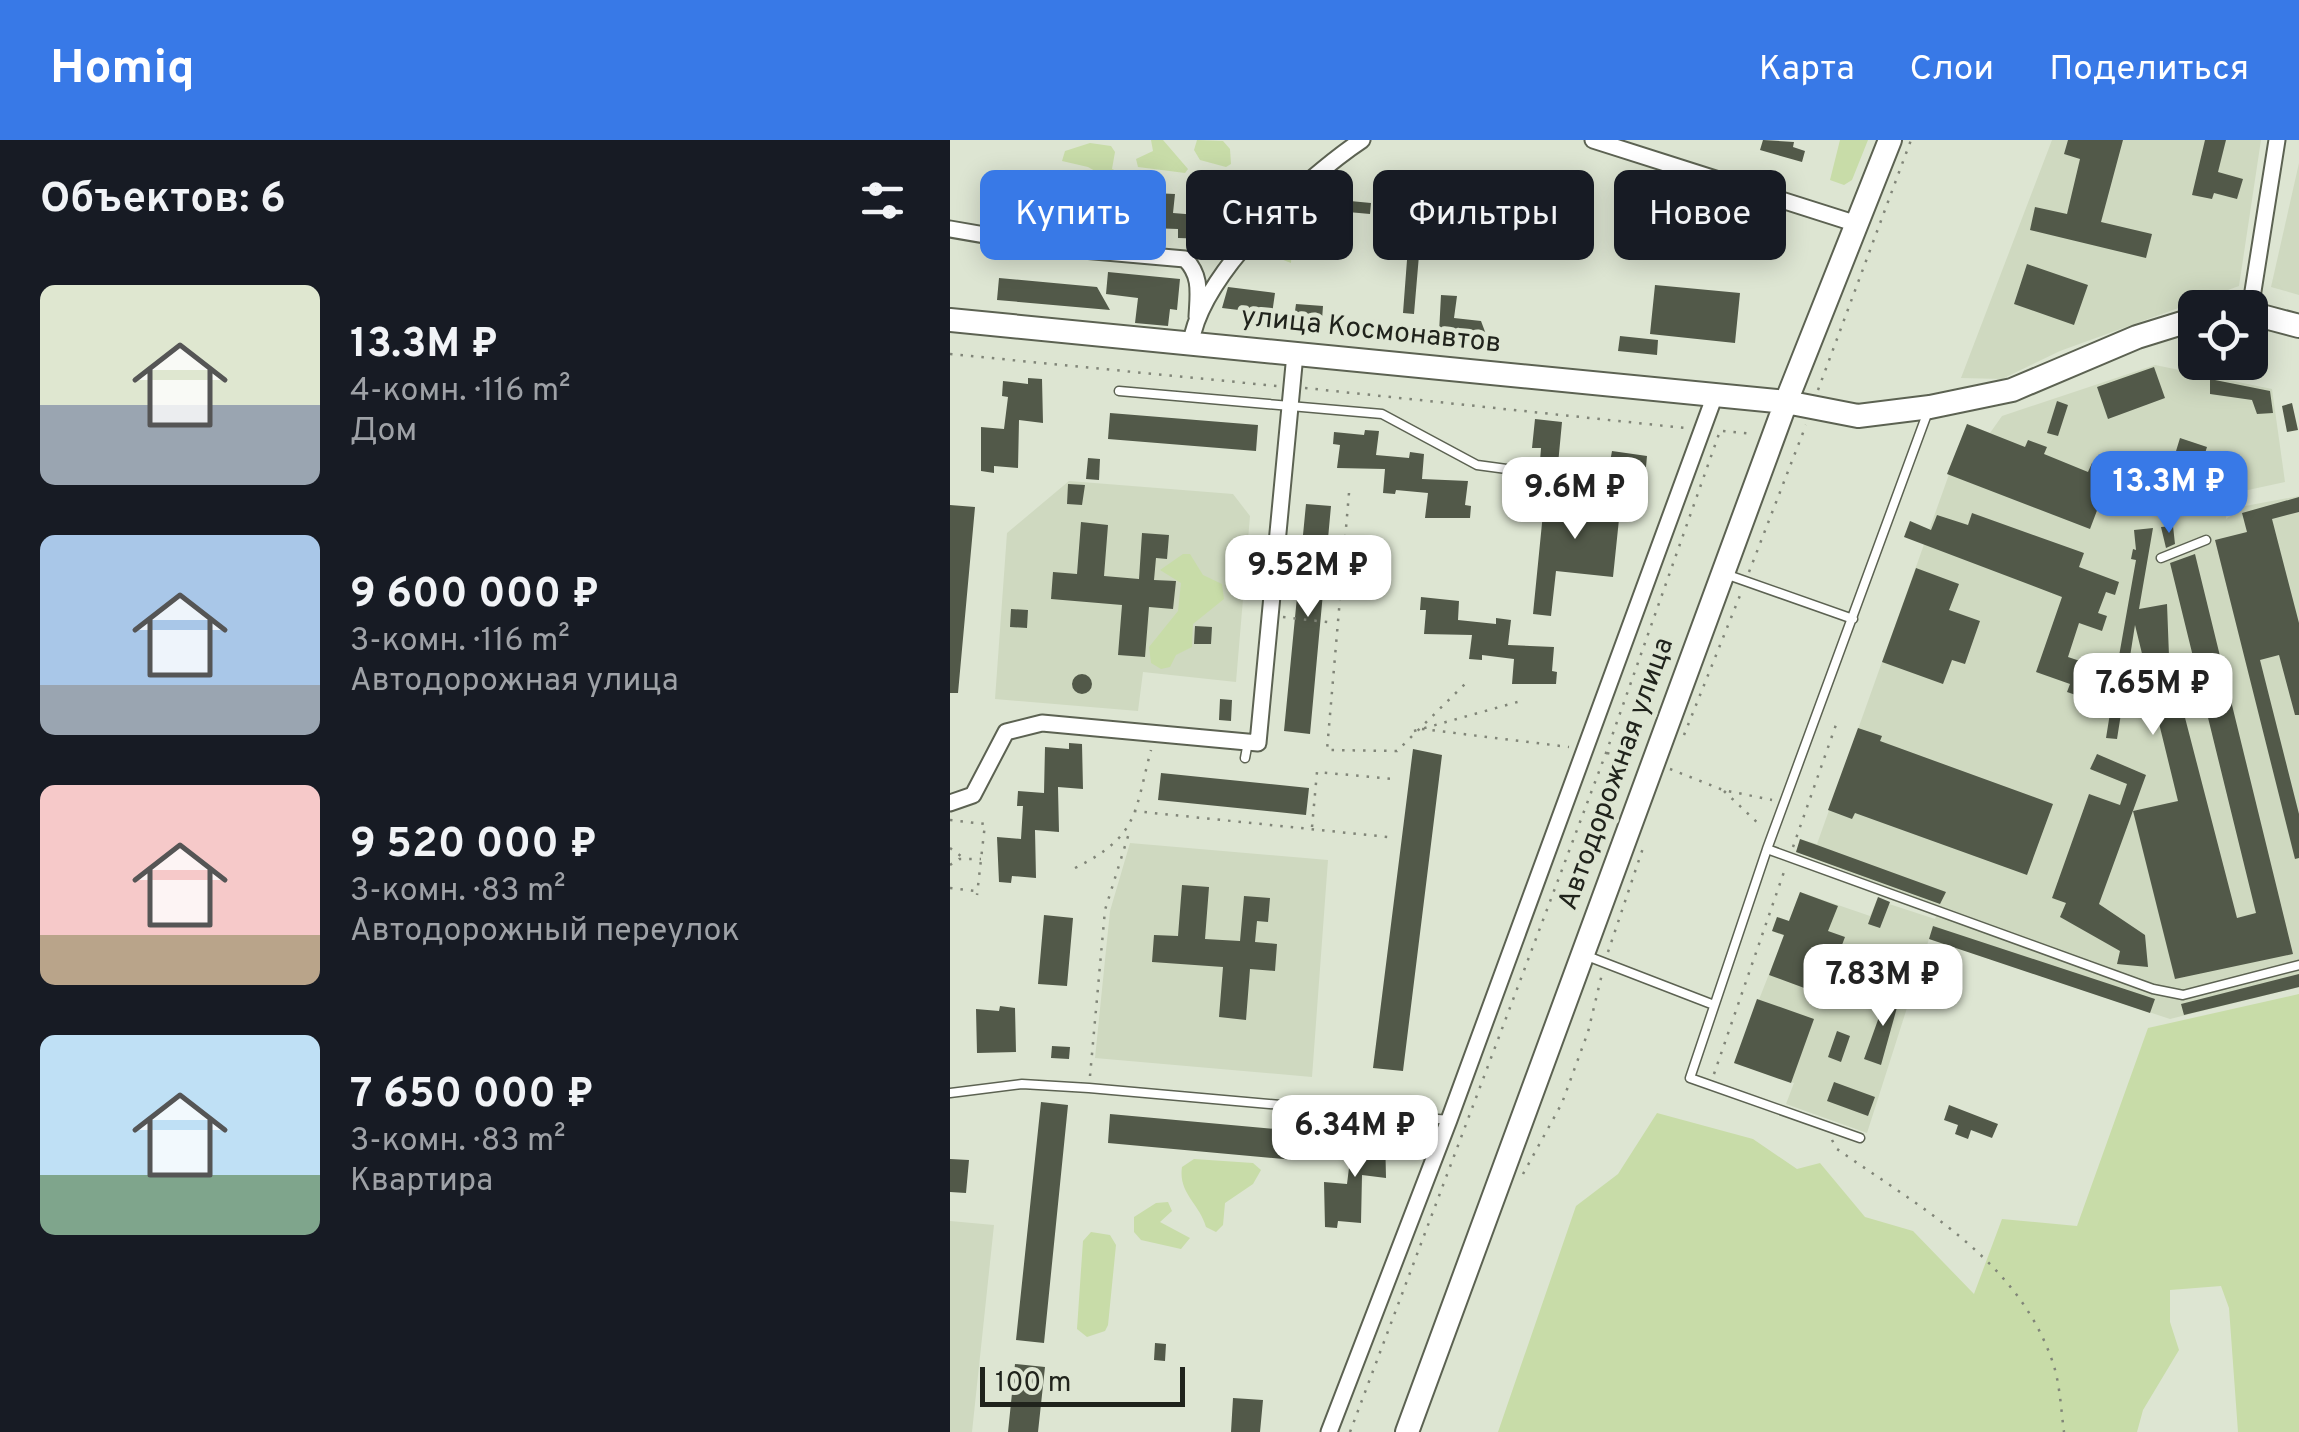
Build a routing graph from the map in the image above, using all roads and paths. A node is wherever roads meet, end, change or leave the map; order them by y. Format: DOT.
graph roads {
  1 [pos="1362,140"];
  2 [pos="1593,140"];
  3 [pos="1890,140"];
  4 [pos="1912,140"];
  5 [pos="2277,140"];
  6 [pos="1857,224"];
  7 [pos="950,229"];
  8 [pos="2253,290"];
  9 [pos="1196,317"];
  10 [pos="2268,317"];
  11 [pos="950,320"];
  12 [pos="2178,324"];
  13 [pos="2299,326"];
  14 [pos="1191,343"];
  15 [pos="950,354"];
  16 [pos="1295,354"];
  17 [pos="1292,387"];
  18 [pos="1119,391"];
  19 [pos="1715,396"];
  20 [pos="1786,402"];
  21 [pos="1290,406"];
  22 [pos="1813,407"];
  23 [pos="1930,407"];
  24 [pos="1702,429"];
  25 [pos="1774,436"];
  26 [pos="1800,438"];
  27 [pos="1514,470"];
  28 [pos="1349,493"];
  29 [pos="2206,540"];
  30 [pos="2160,558"];
  31 [pos="1734,577"];
  32 [pos="1270,616"];
  33 [pos="1853,619"];
  34 [pos="1336,623"];
  35 [pos="1469,680"];
  36 [pos="1522,701"];
  37 [pos="1838,718"];
  38 [pos="1422,728"];
  39 [pos="1413,731"];
  40 [pos="1151,748"];
  41 [pos="1585,750"];
  42 [pos="1678,751"];
  43 [pos="1606,753"];
  44 [pos="1653,765"];
  45 [pos="1394,779"];
  46 [pos="1723,790"];
  47 [pos="950,802"];
  48 [pos="1786,802"];
  49 [pos="1134,811"];
  50 [pos="950,820"];
  51 [pos="1312,828"];
  52 [pos="1130,830"];
  53 [pos="1772,836"];
  54 [pos="1646,837"];
  55 [pos="1388,838"];
  56 [pos="950,848"];
  57 [pos="1767,849"];
  58 [pos="1789,857"];
  59 [pos="965,859"];
  60 [pos="981,859"];
  61 [pos="950,864"];
  62 [pos="1075,868"];
  63 [pos="950,888"];
  64 [pos="1593,959"];
  65 [pos="2299,965"];
  66 [pos="1714,1005"];
  67 [pos="1710,1085"];
  68 [pos="1089,1088"];
  69 [pos="950,1093"];
  70 [pos="1450,1120"];
  71 [pos="1824,1126"];
  72 [pos="1860,1138"];
  73 [pos="1518,1186"];
  74 [pos="1329,1432"];
  75 [pos="1350,1432"];
  76 [pos="1407,1432"];
  77 [pos="2064,1432"];
  1 -- 9 [label="street"];
  2 -- 6 [label="street"];
  3 -- 6 [label="main road, Автодорожная улица"];
  4 -- 22 [label="path"];
  5 -- 8 [label="street"];
  6 -- 20 [label="main road, Автодорожная улица"];
  7 -- 9 [label="street"];
  9 -- 14 [label="street"];
  10 -- 13 [label="main road"];
  11 -- 14 [label="main road, улица Космонавтов"];
  12 -- 23 [label="main road, улица Космонавтов"];
  14 -- 16 [label="main road, улица Космонавтов"];
  15 -- 17 [label="path"];
  16 -- 17 [label="street"];
  16 -- 19 [label="main road, улица Космонавтов"];
  17 -- 21 [label="street"];
  17 -- 24 [label="path"];
  18 -- 21 [label="lane"];
  19 -- 20 [label="main road, улица Космонавтов"];
  19 -- 24 [label="street, Автодорожная улица"];
  20 -- 22 [label="main road, улица Космонавтов"];
  20 -- 25 [label="main road, Автодорожная улица"];
  21 -- 27 [label="lane"];
  21 -- 32 [label="street"];
  22 -- 23 [label="main road, улица Космонавтов"];
  22 -- 26 [label="path"];
  23 -- 33 [label="lane"];
  24 -- 41 [label="street, Автодорожная улица"];
  25 -- 26 [label="path"];
  25 -- 31 [label="main road, Автодорожная улица"];
  25 -- 43 [label="path"];
  26 -- 31 [label="path"];
  28 -- 34 [label="path"];
  29 -- 30 [label="lane"];
  31 -- 33 [label="lane"];
  31 -- 42 [label="path"];
  31 -- 44 [label="main road, Автодорожная улица"];
  32 -- 34 [label="path"];
  32 -- 47 [label="street"];
  33 -- 48 [label="lane"];
  34 -- 39 [label="path"];
  35 -- 39 [label="path"];
  36 -- 38 [label="path"];
  37 -- 58 [label="path"];
  38 -- 39 [label="path"];
  38 -- 41 [label="path"];
  40 -- 49 [label="path"];
  41 -- 43 [label="path"];
  41 -- 70 [label="street, Автодорожная улица"];
  43 -- 44 [label="path"];
  43 -- 75 [label="path"];
  44 -- 46 [label="path"];
  44 -- 64 [label="main road, Автодорожная улица"];
  45 -- 51 [label="path"];
  46 -- 48 [label="path"];
  46 -- 53 [label="path"];
  48 -- 53 [label="lane"];
  49 -- 51 [label="path"];
  49 -- 52 [label="path"];
  50 -- 60 [label="path"];
  51 -- 55 [label="path"];
  52 -- 62 [label="path"];
  52 -- 68 [label="path"];
  53 -- 57 [label="lane"];
  54 -- 64 [label="path"];
  56 -- 59 [label="path"];
  57 -- 58 [label="lane"];
  57 -- 66 [label="lane"];
  58 -- 65 [label="lane"];
  58 -- 67 [label="path"];
  59 -- 60 [label="path"];
  59 -- 61 [label="path"];
  60 -- 63 [label="path"];
  64 -- 66 [label="lane"];
  64 -- 73 [label="path"];
  64 -- 76 [label="main road, Автодорожная улица"];
  66 -- 67 [label="lane"];
  67 -- 71 [label="lane"];
  68 -- 69 [label="lane"];
  68 -- 70 [label="lane"];
  70 -- 74 [label="street, Автодорожная улица"];
  71 -- 72 [label="lane"];
  71 -- 77 [label="path"];
}
